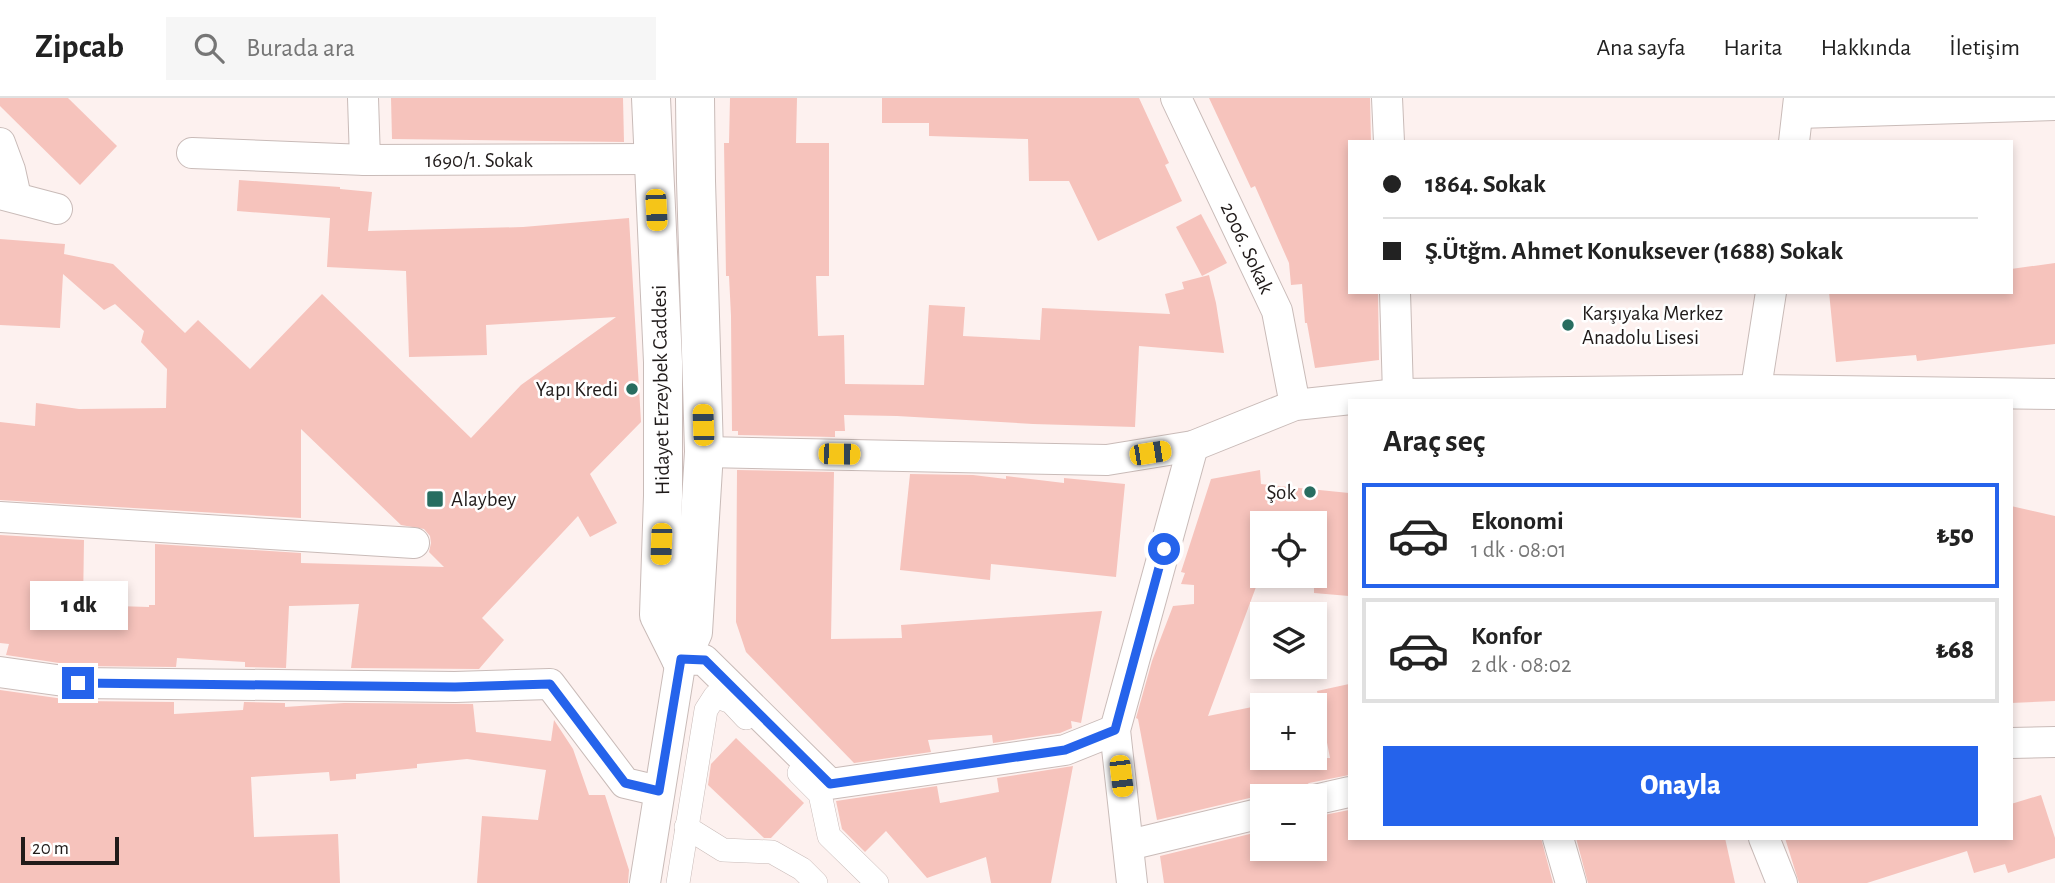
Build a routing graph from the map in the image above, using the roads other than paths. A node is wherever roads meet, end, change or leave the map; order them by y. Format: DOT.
graph roads {
  1 [pos="363,98"];
  2 [pos="651,98"];
  3 [pos="695,98"];
  4 [pos="1176,98"];
  5 [pos="1387,98"];
  6 [pos="2055,105"];
  7 [pos="1797,118"];
  8 [pos="1389,140"];
  9 [pos="0,143"];
  10 [pos="192,153"];
  11 [pos="654,159"];
  12 [pos="365,160"];
  13 [pos="8,196"];
  14 [pos="57,209"];
  15 [pos="1395,294"];
  16 [pos="1771,294"];
  17 [pos="1398,394"];
  18 [pos="2055,394"];
  19 [pos="1755,396"];
  20 [pos="1978,397"];
  21 [pos="1361,399"];
  22 [pos="1348,400"];
  23 [pos="1294,405"];
  24 [pos="1193,446"];
  25 [pos="704,452"];
  26 [pos="0,517"];
  27 [pos="414,543"];
  28 [pos="681,659"];
  29 [pos="0,672"];
  30 [pos="1115,730"];
  31 [pos="2055,742"];
  32 [pos="2013,743"];
  33 [pos="659,791"];
  34 [pos="1348,792"];
  35 [pos="1327,797"];
  36 [pos="1250,816"];
  37 [pos="686,827"];
  38 [pos="1559,840"];
  39 [pos="1765,840"];
  40 [pos="1129,845"];
  41 [pos="645,883"];
  42 [pos="678,883"];
  43 [pos="816,883"];
  44 [pos="877,883"];
  45 [pos="1132,883"];
  46 [pos="1571,883"];
  47 [pos="1782,883"];
  1 -- 12 [label="street"];
  2 -- 11 [label="main road, Hidayet Erzeybek Caddesi"];
  3 -- 25 [label="main road, Hidayet Erzeybek Caddesi"];
  4 -- 23 [label="street, 2006. Sokak"];
  5 -- 8 [label="street"];
  6 -- 7 [label="street"];
  9 -- 13 [label="street"];
  10 -- 12 [label="street, 1690/1. Sokak"];
  11 -- 12 [label="street, 1690/1. Sokak"];
  11 -- 28 [label="main road, Hidayet Erzeybek Caddesi"];
  13 -- 14 [label="street"];
  15 -- 17 [label="street"];
  16 -- 19 [label="street"];
  17 -- 19 [label="street"];
  17 -- 21 [label="street"];
  18 -- 20 [label="street"];
  19 -- 20 [label="street"];
  22 -- 23 [label="street"];
  23 -- 24 [label="street"];
  24 -- 25 [label="street"];
  24 -- 30 [label="street"];
  25 -- 28 [label="main road, Hidayet Erzeybek Caddesi"];
  26 -- 27 [label="street"];
  28 -- 30 [label="street"];
  28 -- 33 [label="street"];
  29 -- 33 [label="street"];
  30 -- 40 [label="street"];
  31 -- 32 [label="street"];
  33 -- 41 [label="street"];
  34 -- 35 [label="street"];
  36 -- 40 [label="street"];
  37 -- 42 [label="street"];
  37 -- 43 [label="street"];
  37 -- 44 [label="street"];
  38 -- 46 [label="street"];
  39 -- 47 [label="street"];
  40 -- 45 [label="street"];
}
